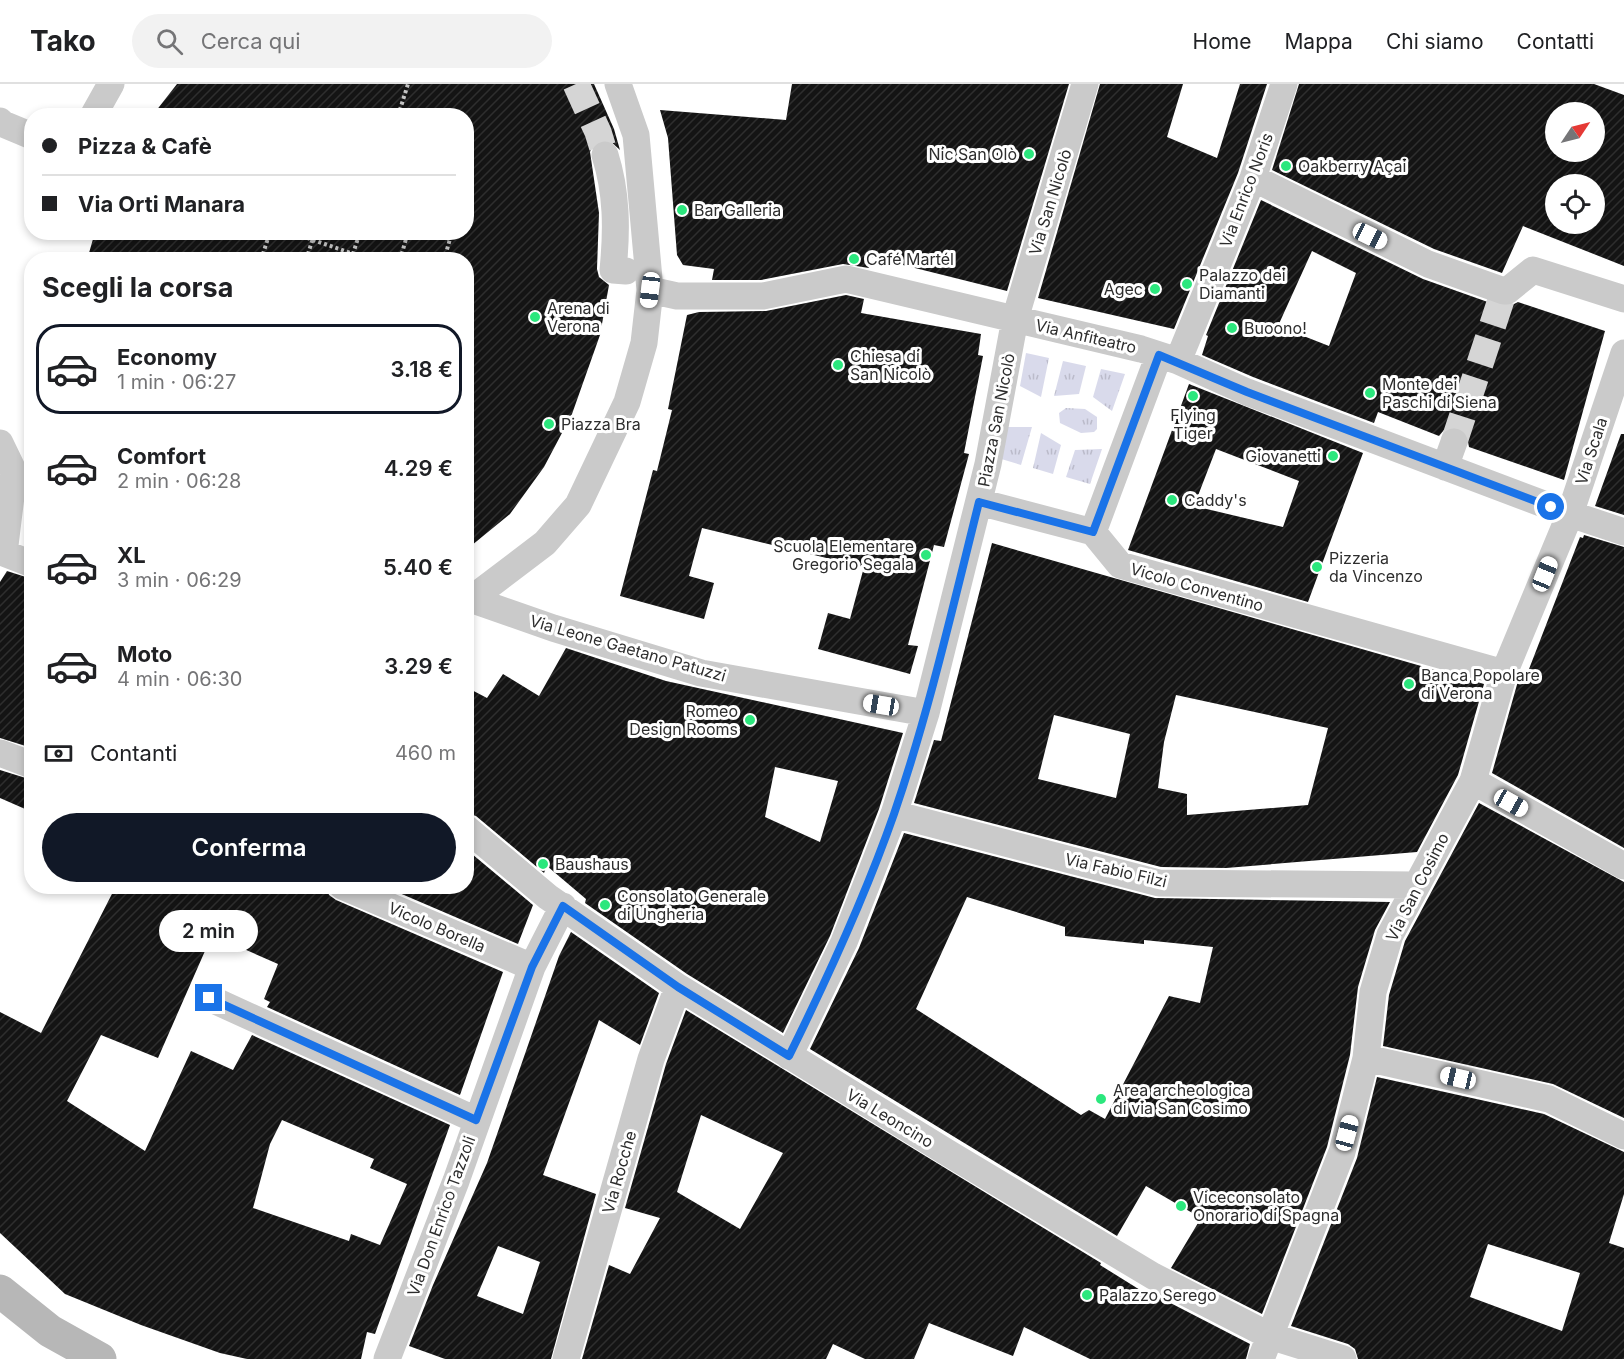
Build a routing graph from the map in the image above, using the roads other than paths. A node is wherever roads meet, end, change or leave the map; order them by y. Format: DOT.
graph roads {
  1 [pos="111,84"];
  2 [pos="618,84"];
  3 [pos="1085,84"];
  4 [pos="1284,84"];
  5 [pos="98,108"];
  6 [pos="0,121"];
  7 [pos="24,133"];
  8 [pos="605,154"];
  9 [pos="1253,178"];
  10 [pos="626,271"];
  11 [pos="650,290"];
  12 [pos="1624,299"];
  13 [pos="1015,319"];
  14 [pos="1624,353"];
  15 [pos="1168,358"];
  16 [pos="0,443"];
  17 [pos="979,502"];
  18 [pos="1570,514"];
  19 [pos="1093,532"];
  20 [pos="1624,532"];
  21 [pos="2,554"];
  22 [pos="24,561"];
  23 [pos="474,599"];
  24 [pos="474,603"];
  25 [pos="1504,673"];
  26 [pos="926,713"];
  27 [pos="0,753"];
  28 [pos="24,762"];
  29 [pos="1473,782"];
  30 [pos="894,814"];
  31 [pos="474,834"];
  32 [pos="1624,866"];
  33 [pos="1415,885"];
  34 [pos="361,894"];
  35 [pos="563,906"];
  36 [pos="532,967"];
  37 [pos="678,987"];
  38 [pos="209,998"];
  39 [pos="789,1056"];
  40 [pos="1366,1058"];
  41 [pos="476,1120"];
  42 [pos="1624,1136"];
  43 [pos="0,1291"];
  44 [pos="1266,1348"];
  45 [pos="100,1359"];
  46 [pos="387,1359"];
  47 [pos="566,1359"];
  48 [pos="1343,1359"];
  1 -- 5 [label="street"];
  2 -- 11 [label="street"];
  3 -- 13 [label="street, Via San Nicolò"];
  4 -- 9 [label="street, Via Enrico Noris"];
  6 -- 7 [label="street"];
  8 -- 10 [label="street"];
  9 -- 12 [label="street"];
  9 -- 15 [label="street, Via Enrico Noris"];
  11 -- 13 [label="street, Via Anfiteatro"];
  11 -- 23 [label="street"];
  13 -- 15 [label="street, Via Anfiteatro"];
  13 -- 17 [label="street, Piazza San Nicolò"];
  14 -- 18 [label="street, Via Scala"];
  15 -- 18 [label="street, Via Anfiteatro"];
  15 -- 19 [label="street"];
  16 -- 21 [label="street"];
  17 -- 19 [label="street, Piazza San Nicolò"];
  17 -- 26 [label="street"];
  18 -- 20 [label="street, Via Anfiteatro"];
  18 -- 25 [label="street, Via San Cosimo"];
  19 -- 25 [label="street, Vicolo Conventino"];
  21 -- 22 [label="street"];
  24 -- 26 [label="street, Via Leone Gaetano Patuzzi"];
  25 -- 29 [label="street, Via San Cosimo"];
  26 -- 30 [label="street"];
  27 -- 28 [label="street"];
  29 -- 32 [label="street"];
  29 -- 33 [label="street, Via San Cosimo"];
  30 -- 33 [label="street, Via Fabio Filzi"];
  30 -- 39 [label="street"];
  31 -- 35 [label="street, Via Leoncino"];
  33 -- 40 [label="street, Via San Cosimo"];
  34 -- 36 [label="street, Vicolo Borella"];
  35 -- 36 [label="street, Via Don Enrico Tazzoli"];
  35 -- 37 [label="street, Via Leoncino"];
  36 -- 41 [label="street, Via Don Enrico Tazzoli"];
  37 -- 39 [label="street, Via Leoncino"];
  37 -- 47 [label="street, Via Rocche"];
  38 -- 41 [label="street"];
  39 -- 44 [label="street, Via Leoncino"];
  40 -- 42 [label="street"];
  40 -- 44 [label="street, Via San Cosimo"];
  41 -- 46 [label="street, Via Don Enrico Tazzoli"];
  43 -- 45 [label="street"];
  44 -- 48 [label="street, Via Leoncino"];
}
